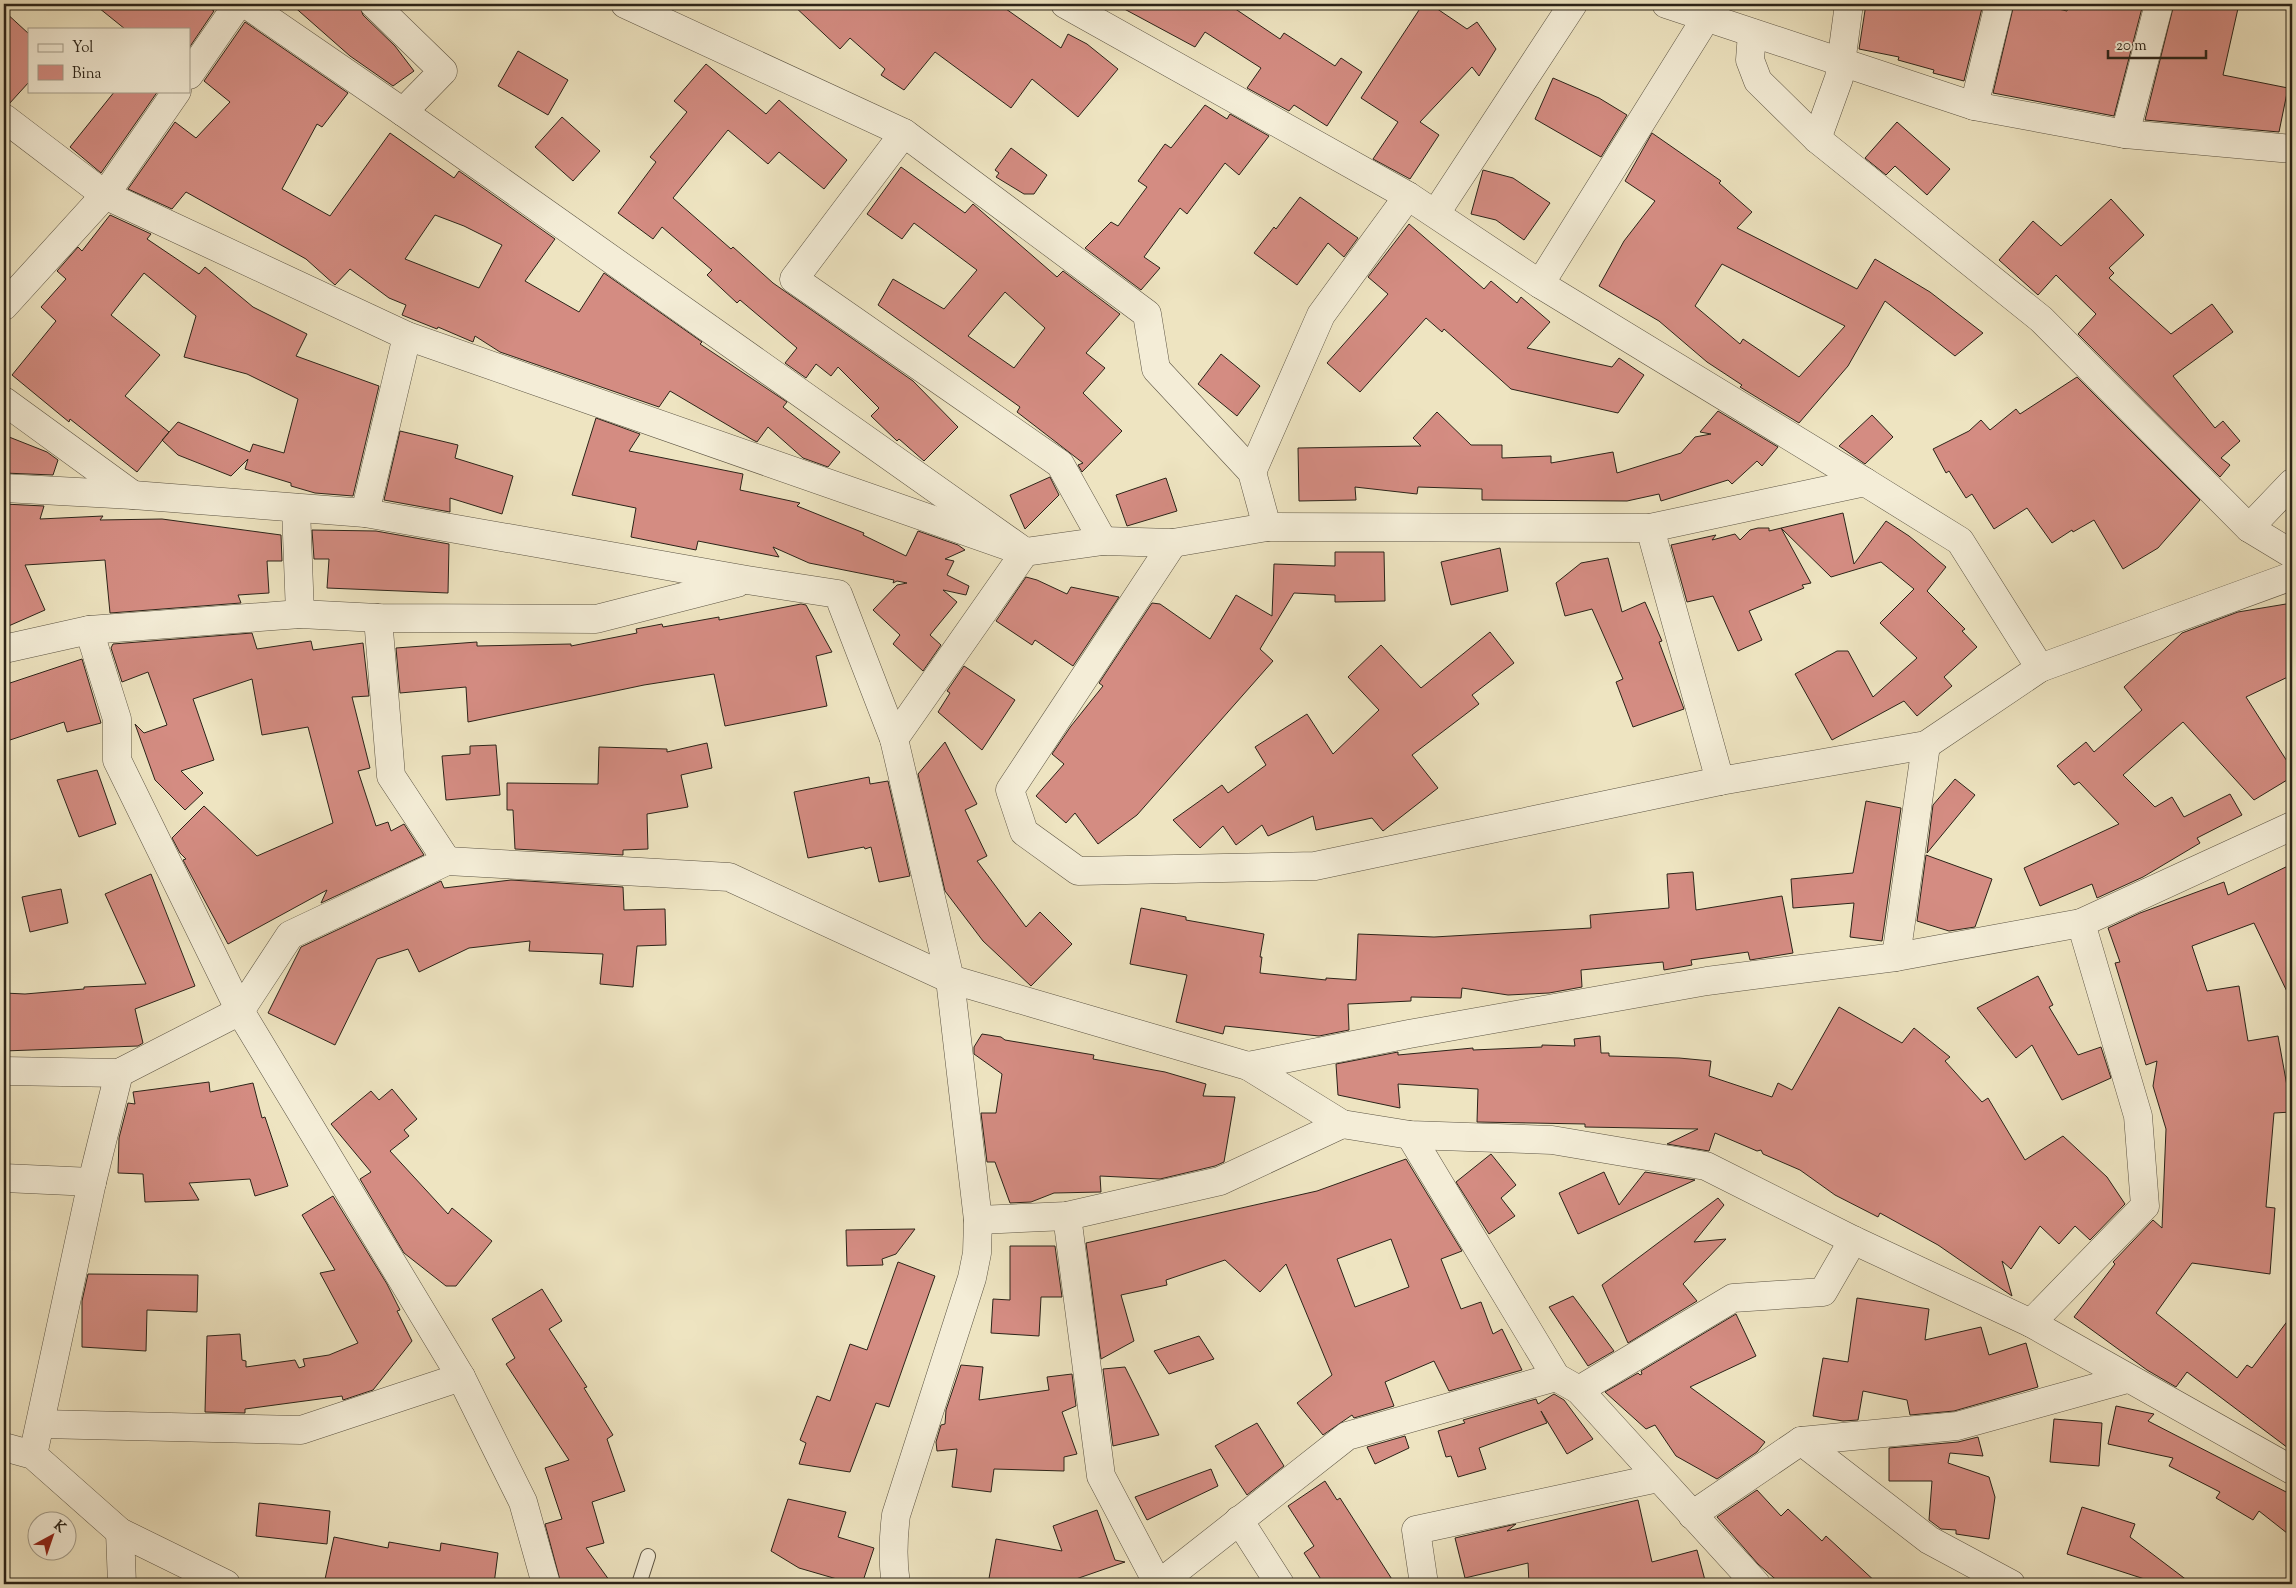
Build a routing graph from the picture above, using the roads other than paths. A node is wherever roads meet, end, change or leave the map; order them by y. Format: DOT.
graph roads {
  1 [pos="238,4"];
  2 [pos="246,4"];
  3 [pos="374,4"];
  4 [pos="625,4"];
  5 [pos="1065,4"];
  6 [pos="1573,4"];
  7 [pos="1666,4"];
  8 [pos="1848,4"];
  9 [pos="1999,4"];
  10 [pos="2159,4"];
  11 [pos="1706,18"];
  12 [pos="1752,33"];
  13 [pos="1841,62"];
  14 [pos="190,74"];
  15 [pos="176,92"];
  16 [pos="1974,106"];
  17 [pos="403,112"];
  18 [pos="4,118"];
  19 [pos="904,133"];
  20 [pos="2125,134"];
  21 [pos="1817,138"];
  22 [pos="2292,149"];
  23 [pos="105,194"];
  24 [pos="1408,196"];
  25 [pos="1436,213"];
  26 [pos="1540,284"];
  27 [pos="4,306"];
  28 [pos="407,336"];
  29 [pos="4,401"];
  30 [pos="1252,472"];
  31 [pos="1865,482"];
  32 [pos="2292,483"];
  33 [pos="4,488"];
  34 [pos="133,495"];
  35 [pos="296,508"];
  36 [pos="366,513"];
  37 [pos="1267,527"];
  38 [pos="1650,528"];
  39 [pos="2249,528"];
  40 [pos="1103,541"];
  41 [pos="1173,543"];
  42 [pos="1026,552"];
  43 [pos="2292,554"];
  44 [pos="2292,576"];
  45 [pos="747,580"];
  46 [pos="300,614"];
  47 [pos="378,618"];
  48 [pos="89,630"];
  49 [pos="4,649"];
  50 [pos="2040,668"];
  51 [pos="894,739"];
  52 [pos="1926,745"];
  53 [pos="1720,781"];
  54 [pos="2292,826"];
  55 [pos="447,861"];
  56 [pos="2081,923"];
  57 [pos="1896,957"];
  58 [pos="950,979"];
  59 [pos="240,1012"];
  60 [pos="1248,1066"];
  61 [pos="4,1071"];
  62 [pos="119,1073"];
  63 [pos="1342,1124"];
  64 [pos="1410,1135"];
  65 [pos="4,1178"];
  66 [pos="92,1182"];
  67 [pos="1067,1216"];
  68 [pos="978,1220"];
  69 [pos="1853,1240"];
  70 [pos="2031,1323"];
  71 [pos="461,1376"];
  72 [pos="2127,1379"];
  73 [pos="1568,1384"];
  74 [pos="41,1424"];
  75 [pos="1800,1441"];
  76 [pos="4,1447"];
  77 [pos="33,1455"];
  78 [pos="2292,1470"];
  79 [pos="1658,1478"];
  80 [pos="1692,1515"];
  81 [pos="1239,1520"];
  82 [pos="120,1532"];
  83 [pos="648,1556"];
  84 [pos="122,1584"];
  85 [pos="226,1584"];
  86 [pos="546,1584"];
  87 [pos="639,1584"];
  88 [pos="896,1584"];
  89 [pos="1158,1584"];
  90 [pos="1280,1584"];
  91 [pos="1424,1584"];
  92 [pos="1756,1584"];
  93 [pos="2011,1584"];
  1 -- 14 [label="street"];
  2 -- 17 [label="street"];
  3 -- 17 [label="street"];
  4 -- 19 [label="street"];
  5 -- 24 [label="street"];
  6 -- 25 [label="street"];
  7 -- 11 [label="street"];
  8 -- 13 [label="street"];
  9 -- 16 [label="street"];
  10 -- 20 [label="street"];
  11 -- 12 [label="street"];
  11 -- 26 [label="street"];
  12 -- 13 [label="street"];
  12 -- 21 [label="street"];
  13 -- 16 [label="street"];
  13 -- 21 [label="street"];
  15 -- 23 [label="street"];
  16 -- 20 [label="street"];
  17 -- 42 [label="street"];
  18 -- 23 [label="street"];
  19 -- 30 [label="street"];
  19 -- 40 [label="street"];
  20 -- 22 [label="street"];
  21 -- 39 [label="street"];
  23 -- 27 [label="street"];
  23 -- 28 [label="street"];
  24 -- 25 [label="street"];
  24 -- 30 [label="street"];
  25 -- 26 [label="street"];
  26 -- 31 [label="street"];
  28 -- 36 [label="street"];
  28 -- 42 [label="street"];
  29 -- 34 [label="street"];
  30 -- 37 [label="street"];
  31 -- 38 [label="street"];
  31 -- 50 [label="street"];
  32 -- 39 [label="street"];
  33 -- 34 [label="street"];
  34 -- 35 [label="street"];
  35 -- 36 [label="street"];
  35 -- 46 [label="street"];
  36 -- 45 [label="street"];
  37 -- 38 [label="street"];
  37 -- 41 [label="street"];
  38 -- 53 [label="street"];
  39 -- 43 [label="street"];
  40 -- 41 [label="street"];
  40 -- 42 [label="street"];
  41 -- 53 [label="street"];
  42 -- 51 [label="street"];
  44 -- 50 [label="street"];
  45 -- 47 [label="street"];
  45 -- 51 [label="street"];
  46 -- 47 [label="street"];
  46 -- 48 [label="street"];
  47 -- 55 [label="street"];
  48 -- 49 [label="street"];
  48 -- 59 [label="street"];
  50 -- 52 [label="street"];
  51 -- 58 [label="street"];
  52 -- 53 [label="street"];
  52 -- 57 [label="street"];
  54 -- 56 [label="street"];
  55 -- 58 [label="street"];
  55 -- 59 [label="street"];
  56 -- 57 [label="street"];
  56 -- 70 [label="street"];
  57 -- 60 [label="street"];
  58 -- 60 [label="street"];
  58 -- 68 [label="street"];
  59 -- 62 [label="street"];
  59 -- 71 [label="street"];
  60 -- 63 [label="street"];
  61 -- 62 [label="street"];
  62 -- 66 [label="street"];
  63 -- 64 [label="street"];
  63 -- 67 [label="street"];
  64 -- 69 [label="street"];
  64 -- 73 [label="street"];
  65 -- 66 [label="street"];
  66 -- 74 [label="street"];
  67 -- 68 [label="street"];
  67 -- 89 [label="street"];
  68 -- 88 [label="street"];
  69 -- 70 [label="street"];
  69 -- 73 [label="street"];
  70 -- 72 [label="street"];
  71 -- 74 [label="street"];
  71 -- 86 [label="street"];
  72 -- 75 [label="street"];
  72 -- 78 [label="street"];
  73 -- 79 [label="street"];
  73 -- 81 [label="street"];
  74 -- 77 [label="street"];
  75 -- 80 [label="street"];
  75 -- 93 [label="street"];
  76 -- 77 [label="street"];
  77 -- 82 [label="street"];
  79 -- 80 [label="street"];
  79 -- 91 [label="street"];
  80 -- 92 [label="street"];
  81 -- 89 [label="street"];
  81 -- 90 [label="street"];
  82 -- 84 [label="street"];
  82 -- 85 [label="street"];
  83 -- 87 [label="lane"];
}
